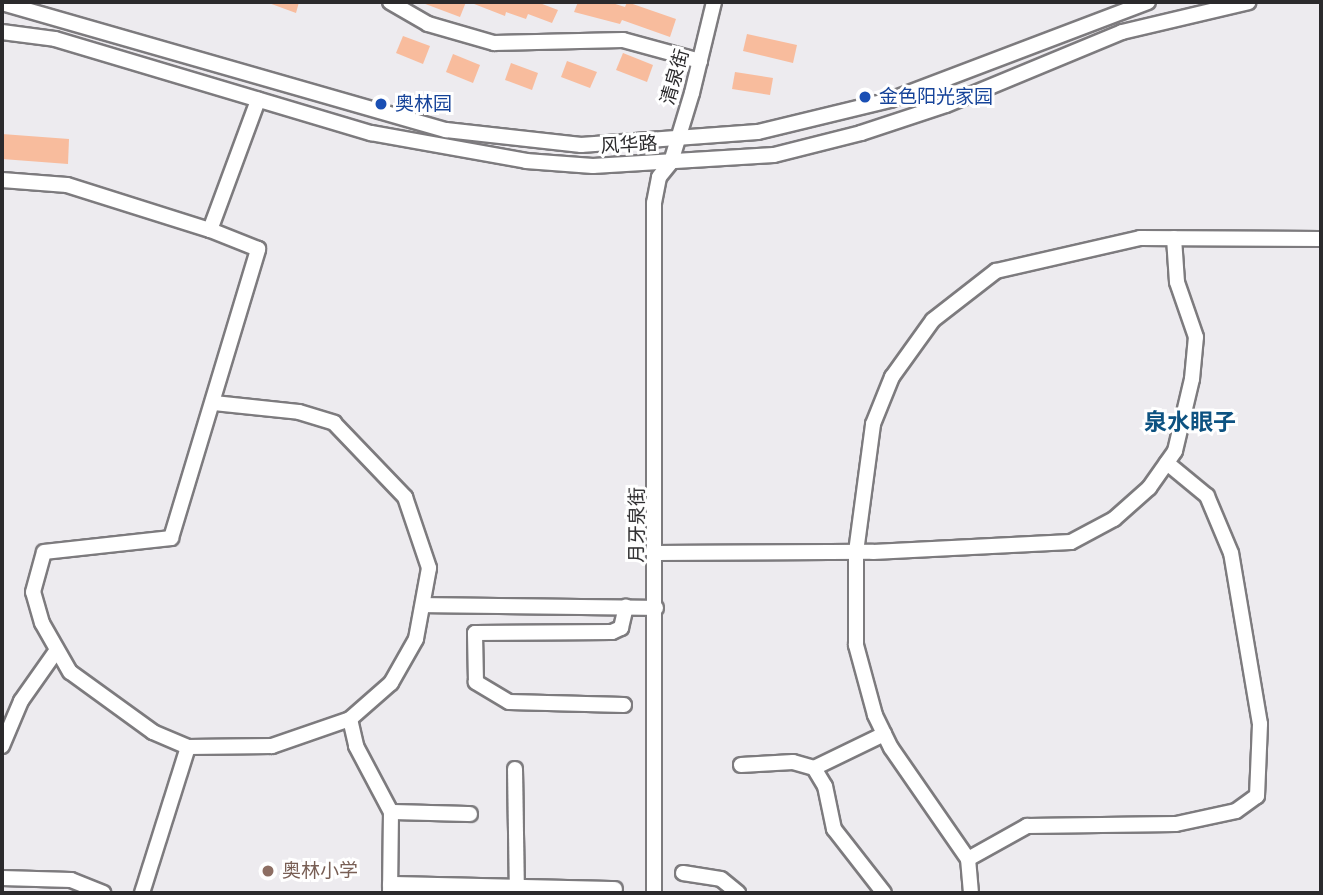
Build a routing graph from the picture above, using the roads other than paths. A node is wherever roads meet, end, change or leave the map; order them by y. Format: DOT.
graph roads {
  1 [pos="2,2"];
  2 [pos="390,2"];
  3 [pos="715,2"];
  4 [pos="1148,2"];
  5 [pos="1249,2"];
  6 [pos="34,14"];
  7 [pos="2,32"];
  8 [pos="28,34"];
  9 [pos="700,61"];
  10 [pos="258,100"];
  11 [pos="527,139"];
  12 [pos="676,139"];
  13 [pos="526,161"];
  14 [pos="671,162"];
  15 [pos="2,180"];
  16 [pos="210,230"];
  17 [pos="1174,238"];
  18 [pos="1321,239"];
  19 [pos="214,403"];
  20 [pos="1167,463"];
  21 [pos="856,552"];
  22 [pos="656,553"];
  23 [pos="424,605"];
  24 [pos="626,607"];
  25 [pos="656,608"];
  26 [pos="57,650"];
  27 [pos="624,705"];
  28 [pos="351,719"];
  29 [pos="884,734"];
  30 [pos="2,746"];
  31 [pos="188,747"];
  32 [pos="741,765"];
  33 [pos="814,768"];
  34 [pos="515,769"];
  35 [pos="391,812"];
  36 [pos="470,814"];
  37 [pos="968,859"];
  38 [pos="683,873"];
  39 [pos="2,878"];
  40 [pos="390,889"];
  41 [pos="615,889"];
  42 [pos="517,890"];
  43 [pos="104,893"];
  44 [pos="142,893"];
  45 [pos="654,893"];
  46 [pos="738,893"];
  47 [pos="884,893"];
  48 [pos="971,893"];
  1 -- 6 [label="street"];
  2 -- 9 [label="street"];
  3 -- 9 [label="street, 清泉街"];
  4 -- 12 [label="street"];
  5 -- 14 [label="street, 风华路"];
  6 -- 8 [label="street"];
  6 -- 11 [label="street"];
  7 -- 8 [label="street, 风华路"];
  8 -- 10 [label="street, 风华路"];
  9 -- 12 [label="street, 清泉街"];
  10 -- 13 [label="street, 风华路"];
  10 -- 16 [label="street"];
  11 -- 12 [label="street"];
  11 -- 13 [label="street"];
  12 -- 14 [label="street, 清泉街"];
  13 -- 14 [label="street, 风华路"];
  14 -- 22 [label="street, 月牙泉街"];
  15 -- 16 [label="street"];
  16 -- 19 [label="street"];
  17 -- 18 [label="street"];
  17 -- 20 [label="street"];
  17 -- 21 [label="street"];
  19 -- 23 [label="street"];
  19 -- 26 [label="street"];
  20 -- 21 [label="street"];
  20 -- 37 [label="street"];
  21 -- 22 [label="street"];
  21 -- 29 [label="street"];
  22 -- 25 [label="street, 月牙泉街"];
  23 -- 24 [label="street"];
  23 -- 28 [label="street"];
  24 -- 25 [label="street"];
  24 -- 27 [label="street"];
  25 -- 45 [label="street, 月牙泉街"];
  26 -- 30 [label="street"];
  26 -- 31 [label="street"];
  28 -- 31 [label="street"];
  28 -- 35 [label="street"];
  29 -- 33 [label="street"];
  29 -- 37 [label="street"];
  31 -- 44 [label="street"];
  32 -- 33 [label="street"];
  33 -- 47 [label="street"];
  34 -- 42 [label="street"];
  35 -- 36 [label="street"];
  35 -- 40 [label="street"];
  37 -- 48 [label="street"];
  38 -- 46 [label="street"];
  39 -- 43 [label="street"];
  40 -- 42 [label="street"];
  41 -- 42 [label="street"];
}
